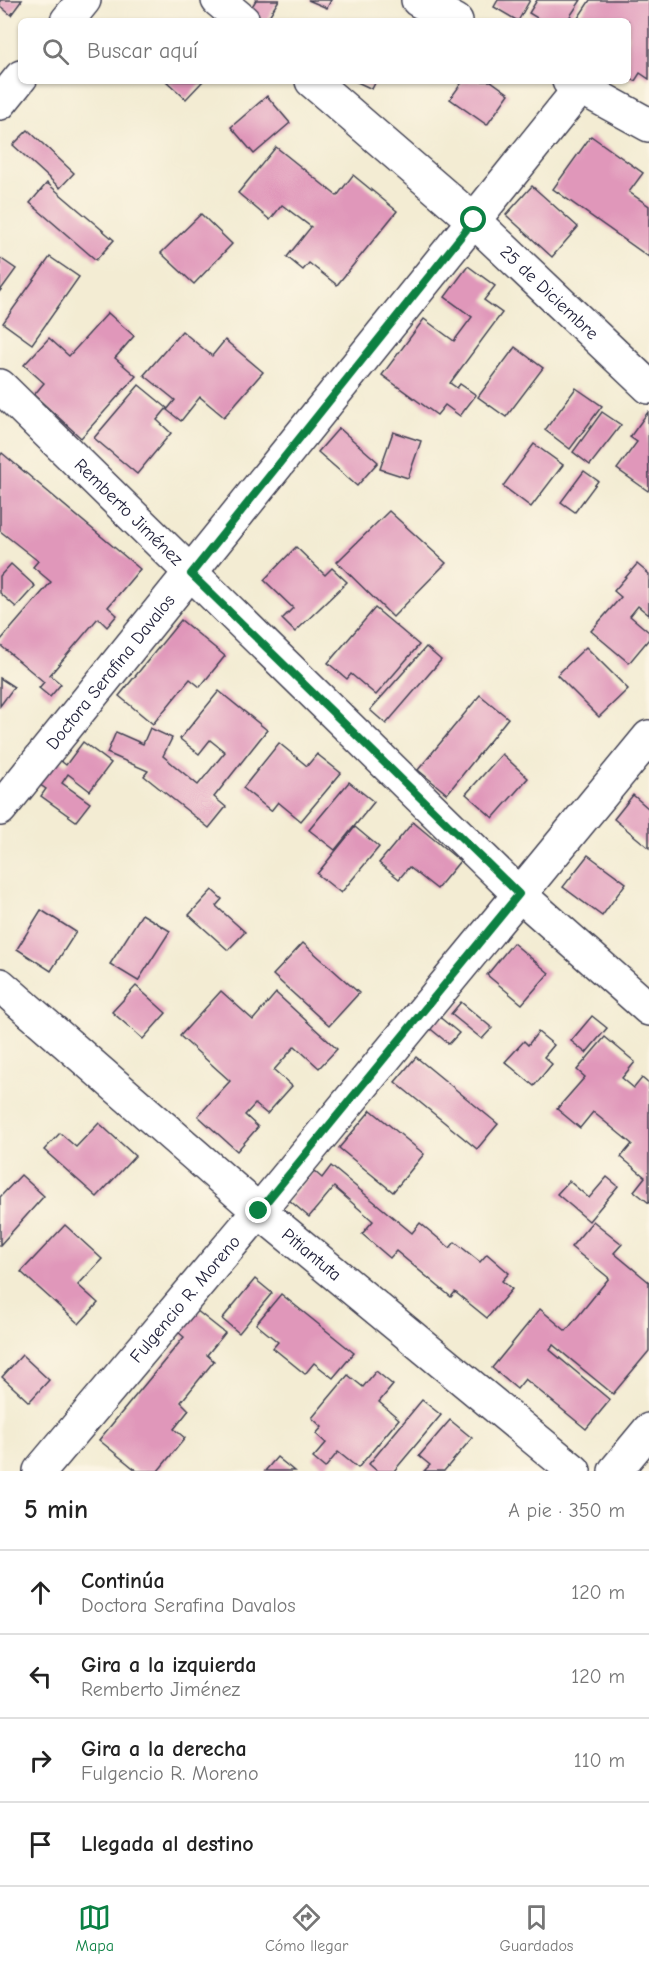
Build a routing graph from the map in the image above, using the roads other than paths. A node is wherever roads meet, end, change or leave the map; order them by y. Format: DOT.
graph roads {
  1 [pos="84,0"];
  2 [pos="218,0"];
  3 [pos="425,2"];
  4 [pos="69,18"];
  5 [pos="239,18"];
  6 [pos="451,18"];
  7 [pos="18,81"];
  8 [pos="315,84"];
  9 [pos="575,84"];
  10 [pos="0,103"];
  11 [pos="649,124"];
  12 [pos="474,220"];
  13 [pos="0,386"];
  14 [pos="649,387"];
  15 [pos="191,574"];
  16 [pos="649,737"];
  17 [pos="0,809"];
  18 [pos="519,894"];
  19 [pos="0,985"];
  20 [pos="649,1009"];
  21 [pos="259,1211"];
  22 [pos="649,1430"];
  23 [pos="40,1471"];
  24 [pos="574,1471"];
  25 [pos="615,1471"];
  1 -- 4 [label="street"];
  2 -- 5 [label="street"];
  3 -- 6 [label="street"];
  7 -- 10 [label="street"];
  8 -- 12 [label="street, 25 de Diciembre"];
  9 -- 11 [label="street"];
  9 -- 12 [label="street, Doctora Serafina Davalos"];
  12 -- 14 [label="street, 25 de Diciembre"];
  12 -- 15 [label="street, Doctora Serafina Davalos"];
  13 -- 15 [label="street, Remberto Jiménez"];
  15 -- 17 [label="street, Doctora Serafina Davalos"];
  15 -- 18 [label="street, Remberto Jiménez"];
  16 -- 18 [label="street, Fulgencio R. Moreno"];
  18 -- 20 [label="street, Remberto Jiménez"];
  18 -- 21 [label="street, Fulgencio R. Moreno"];
  19 -- 21 [label="street, Pitiantuta"];
  21 -- 23 [label="street, Fulgencio R. Moreno"];
  21 -- 24 [label="street, Pitiantuta"];
  22 -- 25 [label="street"];
}
